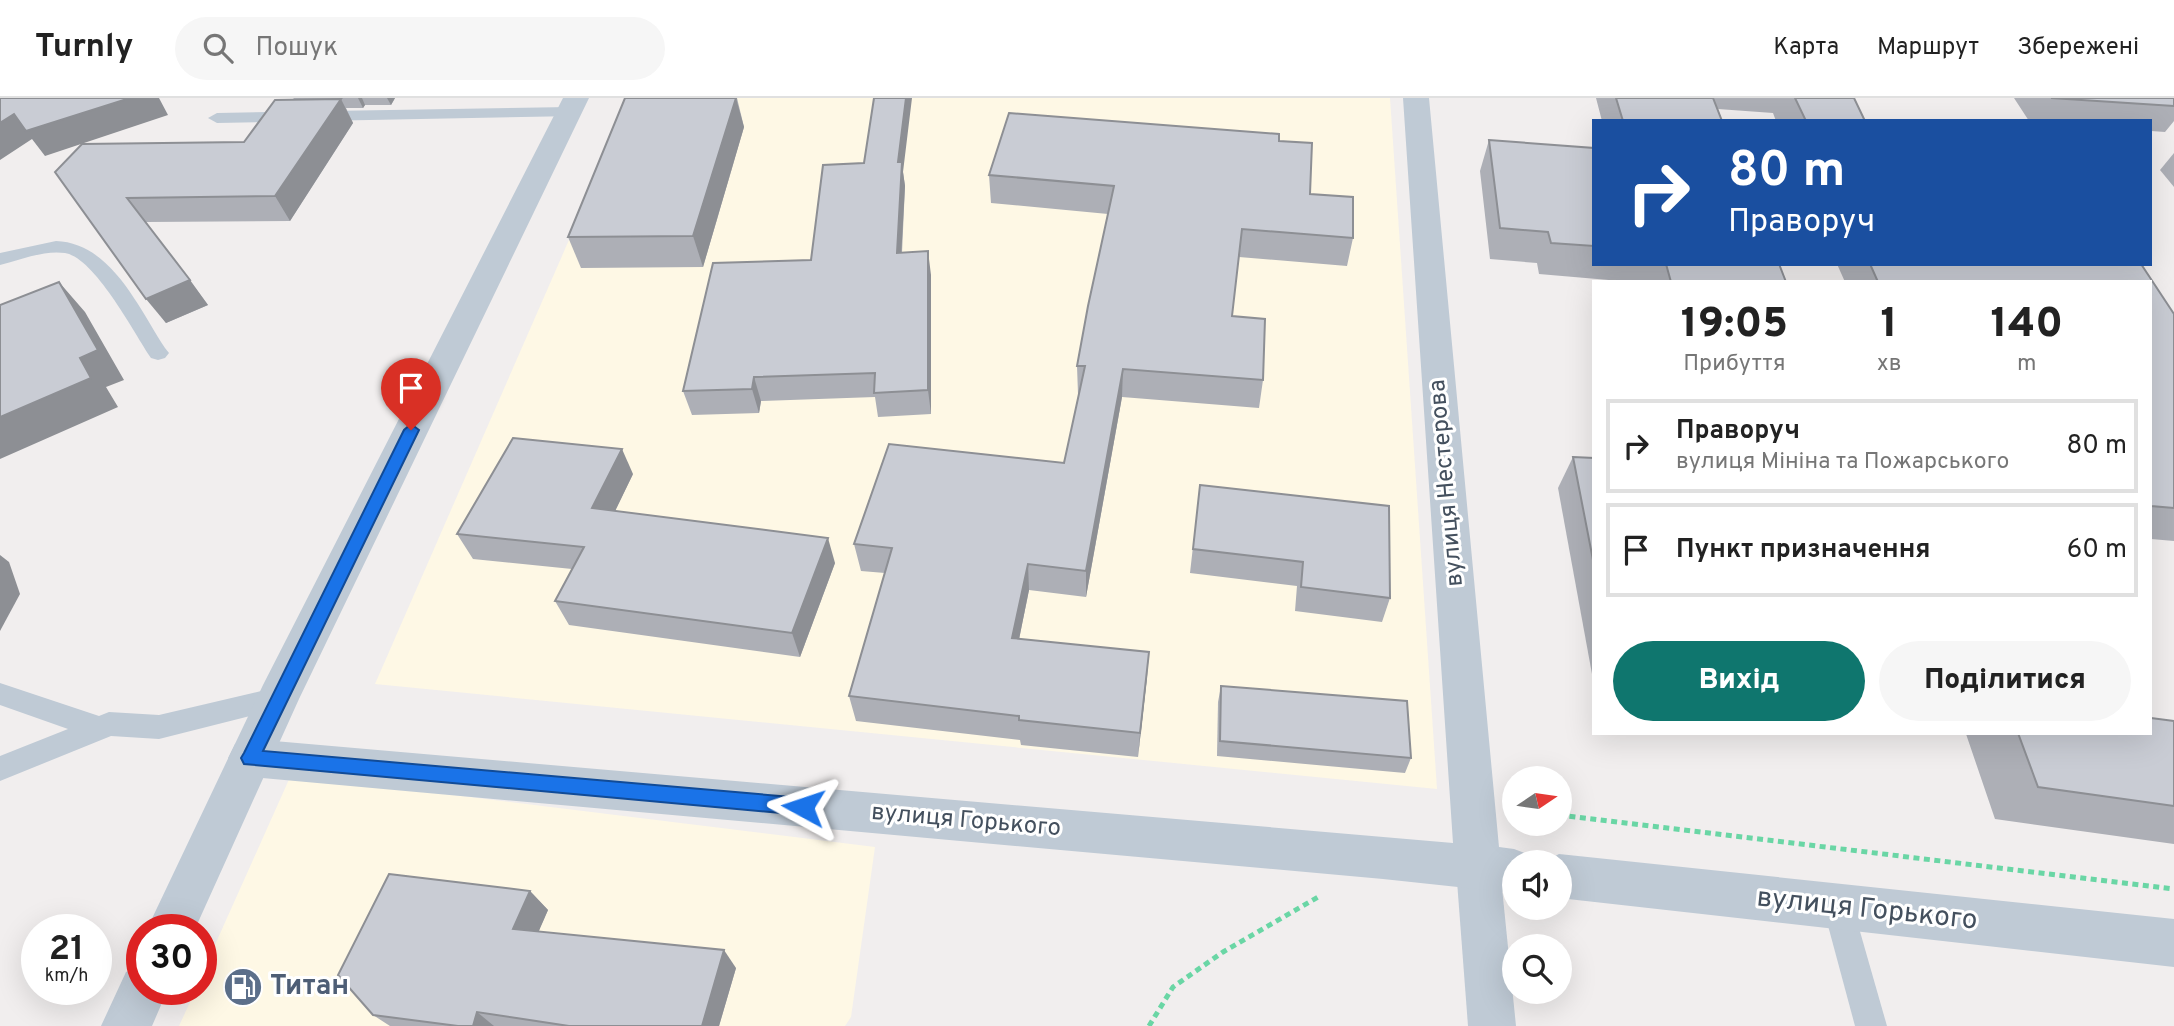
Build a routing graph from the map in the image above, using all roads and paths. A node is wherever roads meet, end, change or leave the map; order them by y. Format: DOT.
graph roads {
  1 [pos="1416,98"];
  2 [pos="573,105"];
  3 [pos="217,118"];
  4 [pos="0,258"];
  5 [pos="158,353"];
  6 [pos="0,694"];
  7 [pos="278,698"];
  8 [pos="101,728"];
  9 [pos="250,758"];
  10 [pos="0,769"];
  11 [pos="1572,817"];
  12 [pos="1383,857"];
  13 [pos="1496,869"];
  14 [pos="1572,877"];
  15 [pos="2174,889"];
  16 [pos="1838,907"];
  17 [pos="178,914"];
  18 [pos="2174,943"];
  19 [pos="136,1005"];
  20 [pos="126,1026"];
  21 [pos="1149,1026"];
  22 [pos="1492,1026"];
  23 [pos="1871,1026"];
  1 -- 13 [label="street, вулиця Нестерова"];
  2 -- 3 [label="lane"];
  2 -- 7 [label="street"];
  4 -- 5 [label="lane"];
  6 -- 8 [label="lane"];
  7 -- 8 [label="lane"];
  7 -- 9 [label="street"];
  8 -- 10 [label="lane"];
  9 -- 12 [label="street, вулиця Горького"];
  9 -- 17 [label="street"];
  11 -- 15 [label="path"];
  12 -- 13 [label="street, вулиця Горького"];
  12 -- 21 [label="path"];
  13 -- 22 [label="street"];
  14 -- 16 [label="street, вулиця Горького"];
  16 -- 18 [label="street, вулиця Горького"];
  16 -- 23 [label="lane"];
  19 -- 20 [label="street"];
}
